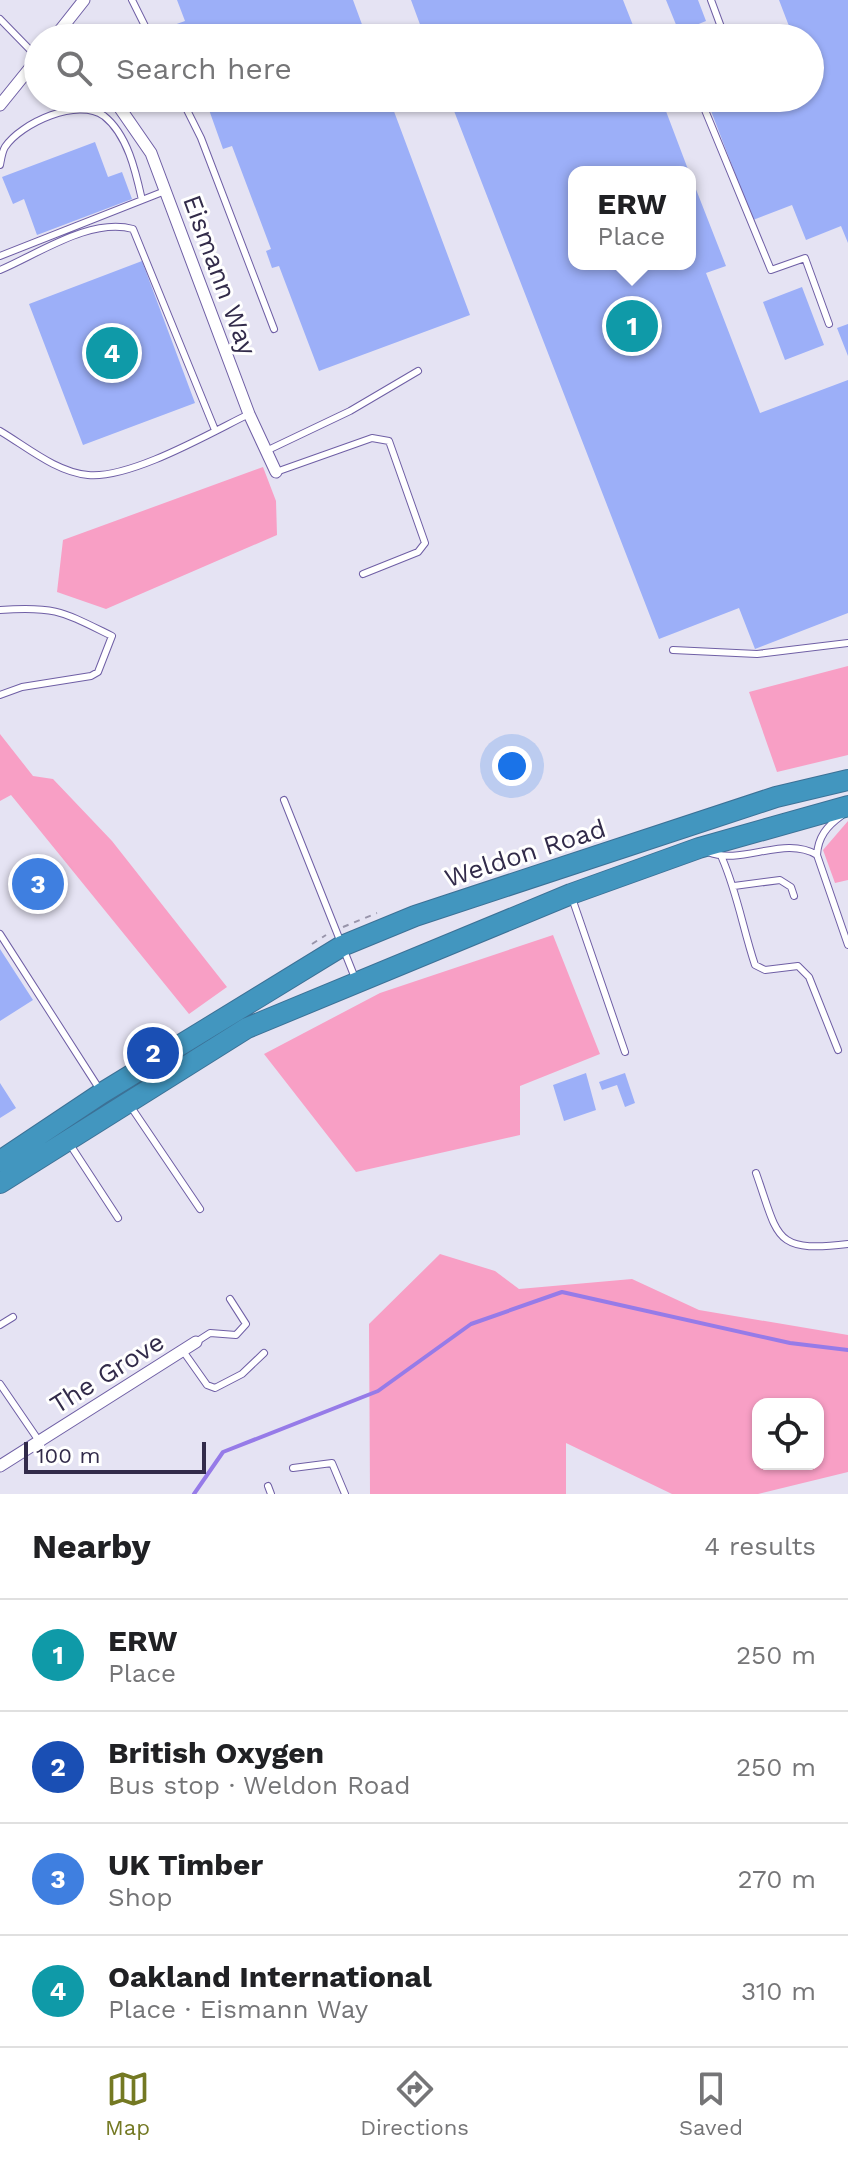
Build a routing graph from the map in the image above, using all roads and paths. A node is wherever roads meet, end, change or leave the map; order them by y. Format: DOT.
graph roads {
  1 [pos="84,0"];
  2 [pos="132,0"];
  3 [pos="711,0"];
  4 [pos="0,19"];
  5 [pos="65,24"];
  6 [pos="144,24"];
  7 [pos="720,24"];
  8 [pos="24,44"];
  9 [pos="24,75"];
  10 [pos="0,105"];
  11 [pos="68,112"];
  12 [pos="96,112"];
  13 [pos="123,112"];
  14 [pos="188,112"];
  15 [pos="706,112"];
  16 [pos="0,165"];
  17 [pos="165,191"];
  18 [pos="142,200"];
  19 [pos="0,256"];
  20 [pos="0,270"];
  21 [pos="829,324"];
  22 [pos="274,329"];
  23 [pos="418,371"];
  24 [pos="249,414"];
  25 [pos="215,430"];
  26 [pos="0,431"];
  27 [pos="266,451"];
  28 [pos="276,472"];
  29 [pos="363,574"];
  30 [pos="0,610"];
  31 [pos="848,643"];
  32 [pos="673,650"];
  33 [pos="0,695"];
  34 [pos="848,780"];
  35 [pos="284,800"];
  36 [pos="848,806"];
  37 [pos="848,812"];
  38 [pos="694,846"];
  39 [pos="817,855"];
  40 [pos="722,858"];
  41 [pos="734,886"];
  42 [pos="571,894"];
  43 [pos="794,896"];
  44 [pos="0,934"];
  45 [pos="848,945"];
  46 [pos="342,946"];
  47 [pos="356,981"];
  48 [pos="216,1034"];
  49 [pos="838,1050"];
  50 [pos="625,1052"];
  51 [pos="102,1093"];
  52 [pos="127,1101"];
  53 [pos="67,1140"];
  54 [pos="0,1161"];
  55 [pos="756,1173"];
  56 [pos="0,1183"];
  57 [pos="200,1209"];
  58 [pos="118,1218"];
  59 [pos="848,1244"];
  60 [pos="230,1299"];
  61 [pos="13,1317"];
  62 [pos="0,1325"];
  63 [pos="196,1342"];
  64 [pos="183,1351"];
  65 [pos="264,1353"];
  66 [pos="0,1384"];
  67 [pos="39,1441"];
  68 [pos="0,1466"];
  69 [pos="293,1468"];
  70 [pos="268,1486"];
  71 [pos="271,1494"];
  72 [pos="345,1494"];
  1 -- 5 [label="street"];
  2 -- 6 [label="lane"];
  3 -- 7 [label="lane"];
  4 -- 8 [label="lane"];
  9 -- 10 [label="street"];
  11 -- 16 [label="lane"];
  12 -- 18 [label="lane"];
  13 -- 17 [label="street, Eismann Way"];
  14 -- 22 [label="lane"];
  15 -- 21 [label="lane"];
  17 -- 18 [label="lane"];
  17 -- 24 [label="street, Eismann Way"];
  18 -- 19 [label="lane"];
  20 -- 25 [label="lane"];
  23 -- 27 [label="lane"];
  24 -- 25 [label="lane"];
  24 -- 27 [label="street, Eismann Way"];
  25 -- 26 [label="lane"];
  27 -- 28 [label="street, Eismann Way"];
  28 -- 29 [label="lane"];
  30 -- 33 [label="lane"];
  31 -- 32 [label="lane"];
  34 -- 46 [label="highway, Weldon Road"];
  35 -- 46 [label="lane"];
  36 -- 38 [label="highway, Weldon Road"];
  37 -- 39 [label="lane"];
  38 -- 40 [label="lane"];
  38 -- 42 [label="highway, Weldon Road"];
  39 -- 40 [label="lane"];
  39 -- 45 [label="lane"];
  40 -- 41 [label="lane"];
  41 -- 43 [label="lane"];
  41 -- 49 [label="lane"];
  42 -- 47 [label="highway, Weldon Road"];
  42 -- 50 [label="lane"];
  44 -- 51 [label="lane"];
  46 -- 47 [label="lane"];
  46 -- 48 [label="highway, Weldon Road"];
  47 -- 48 [label="highway, Weldon Road"];
  48 -- 51 [label="highway"];
  48 -- 52 [label="highway"];
  51 -- 54 [label="highway"];
  52 -- 53 [label="highway"];
  52 -- 57 [label="lane"];
  53 -- 56 [label="highway"];
  53 -- 58 [label="lane"];
  55 -- 59 [label="lane"];
  60 -- 63 [label="lane"];
  61 -- 62 [label="lane"];
  63 -- 64 [label="street, The Grove"];
  64 -- 65 [label="lane"];
  64 -- 67 [label="street, The Grove"];
  66 -- 67 [label="lane"];
  67 -- 68 [label="street, The Grove"];
  69 -- 72 [label="lane"];
  70 -- 71 [label="lane"];
}
